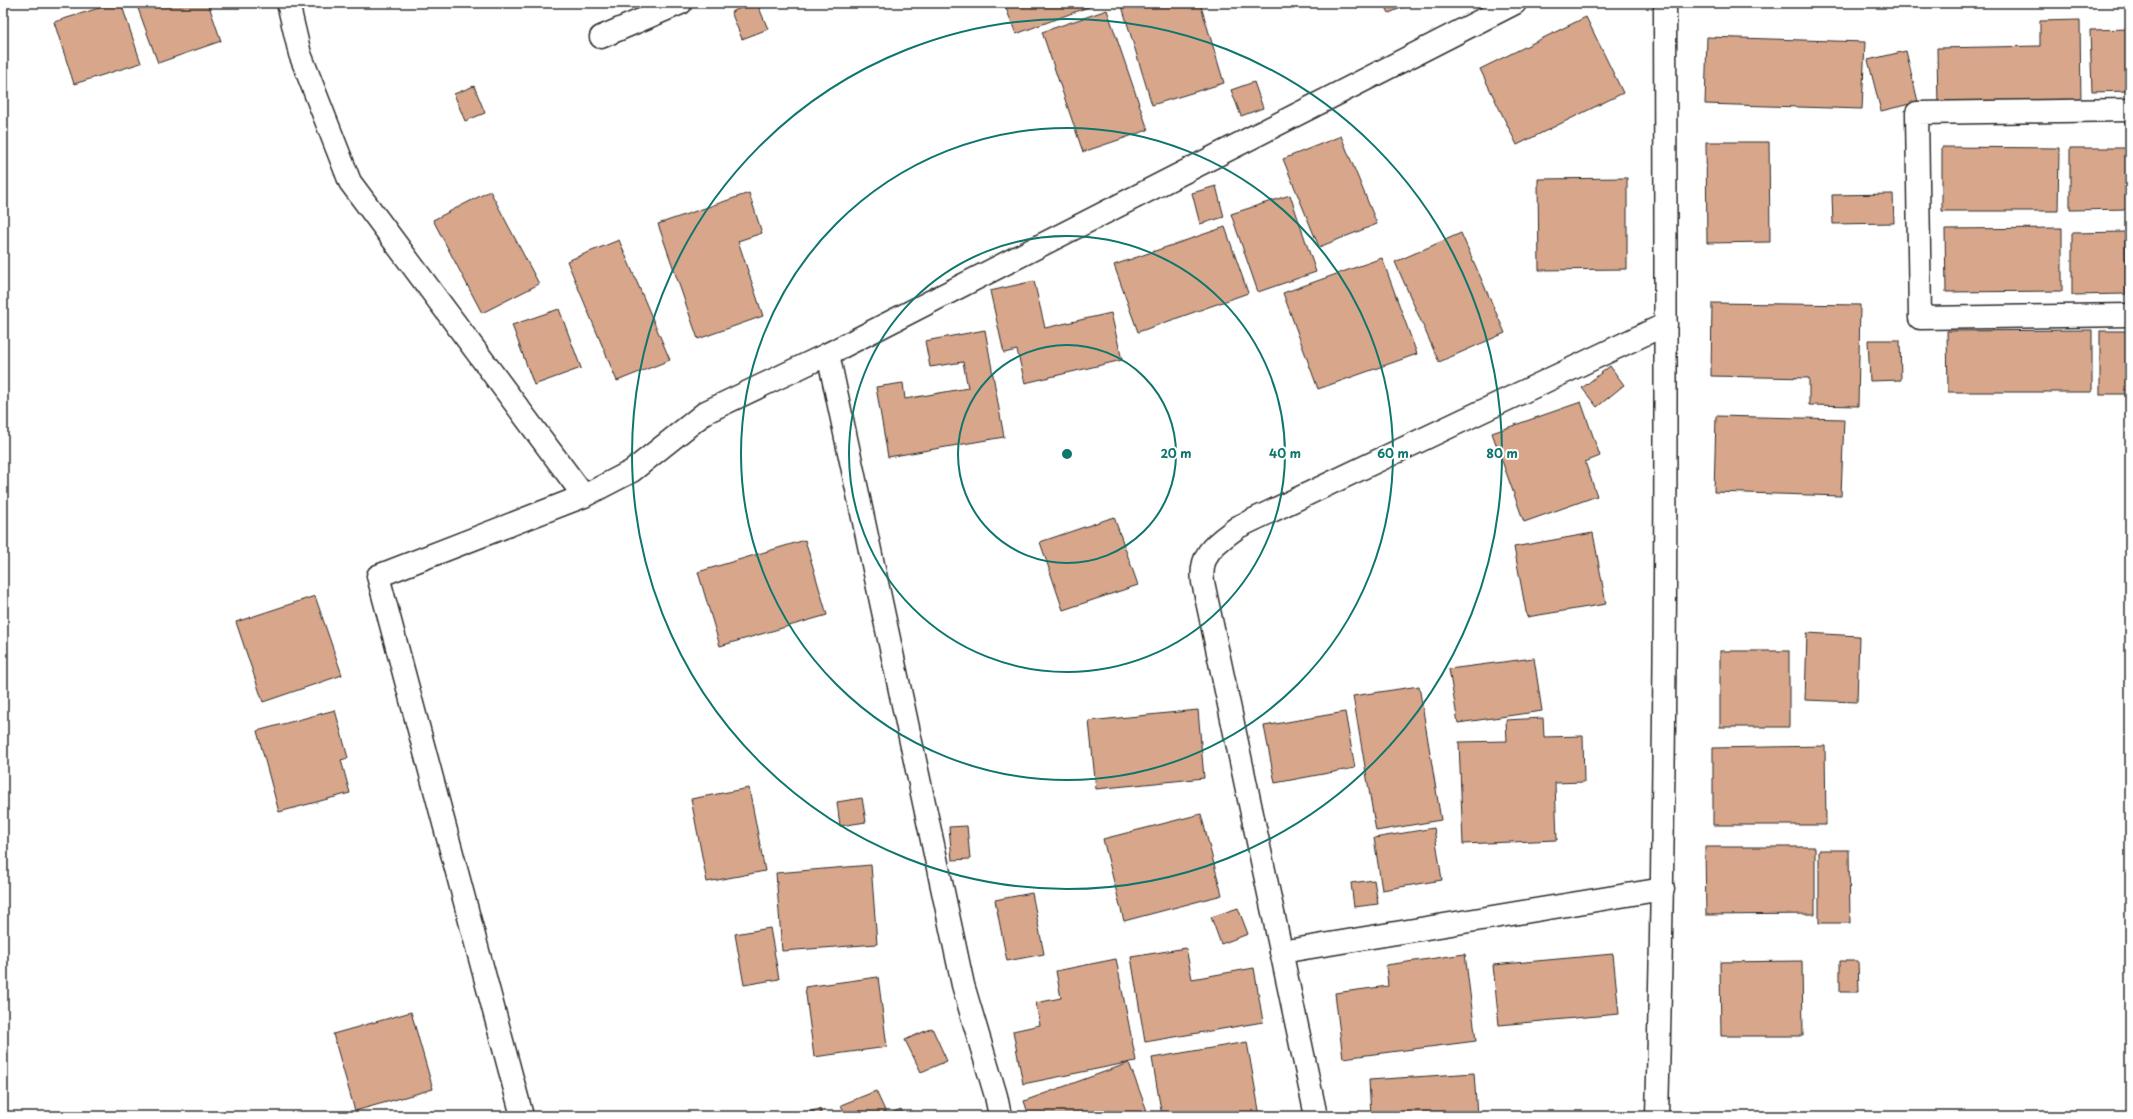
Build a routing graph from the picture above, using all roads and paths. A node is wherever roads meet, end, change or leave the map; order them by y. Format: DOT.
graph roads {
  1 [pos="288,3"];
  2 [pos="681,3"];
  3 [pos="1514,3"];
  4 [pos="1665,3"];
  5 [pos="601,37"];
  6 [pos="2130,110"];
  7 [pos="2130,315"];
  8 [pos="1666,324"];
  9 [pos="828,354"];
  10 [pos="584,496"];
  11 [pos="1663,889"];
  12 [pos="1281,952"];
  13 [pos="522,1116"];
  14 [pos="1000,1116"];
  15 [pos="1316,1116"];
  16 [pos="1657,1116"];
  1 -- 10 [label="street"];
  2 -- 5 [label="street"];
  3 -- 9 [label="street"];
  4 -- 8 [label="street"];
  6 -- 7 [label="street"];
  8 -- 11 [label="street"];
  8 -- 12 [label="street"];
  9 -- 10 [label="street"];
  9 -- 14 [label="street"];
  10 -- 13 [label="street"];
  11 -- 12 [label="street"];
  11 -- 16 [label="street"];
  12 -- 15 [label="street"];
}
